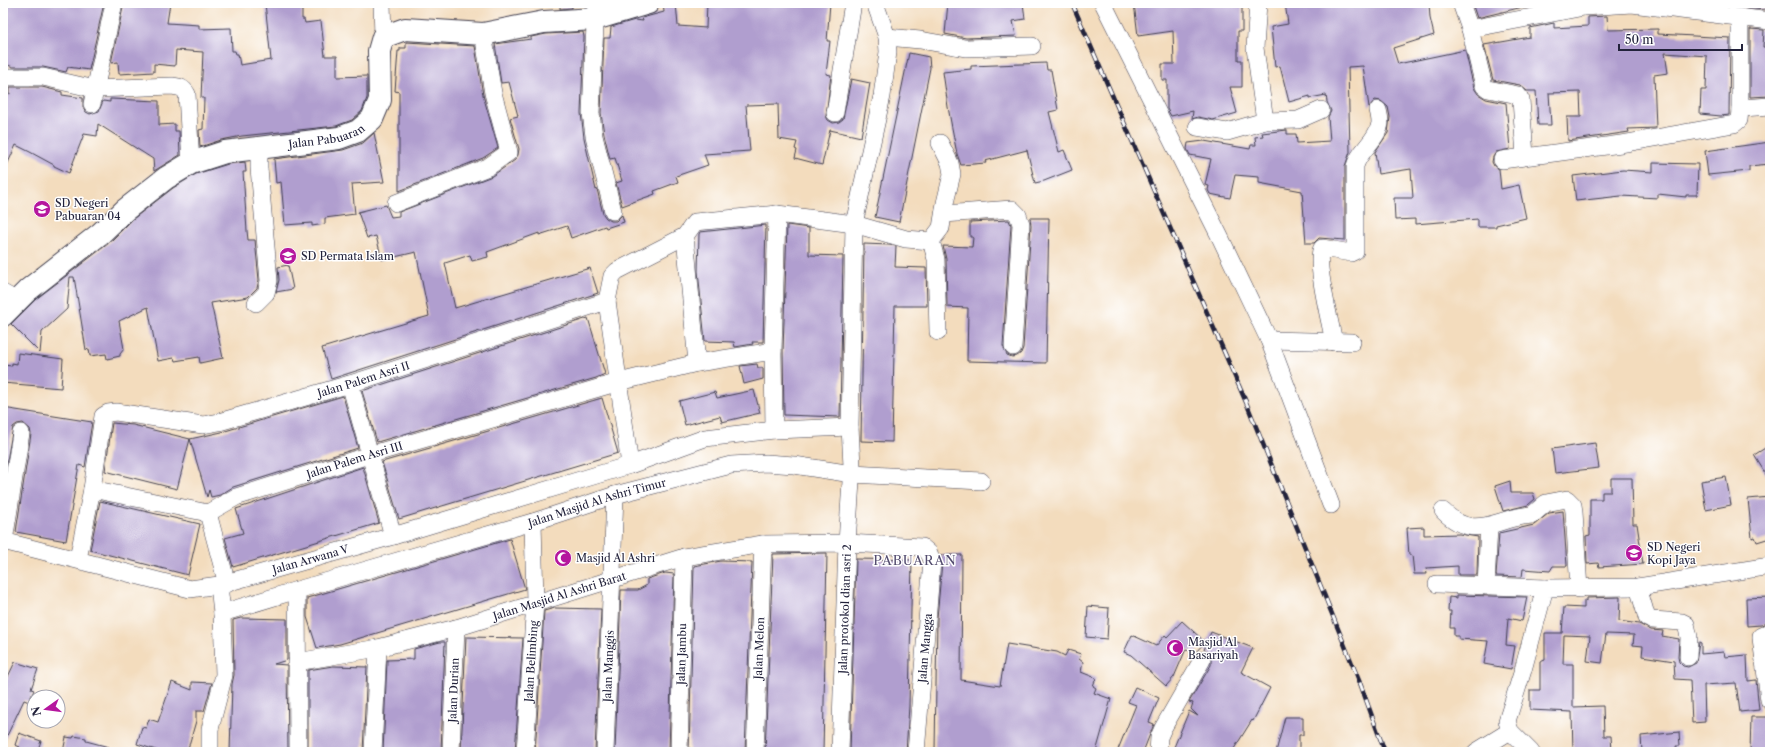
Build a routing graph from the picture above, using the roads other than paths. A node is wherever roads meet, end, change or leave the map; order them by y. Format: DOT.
graph roads {
  1 [pos="114,3"];
  2 [pos="382,3"];
  3 [pos="648,3"];
  4 [pos="853,3"];
  5 [pos="875,3"];
  6 [pos="1103,3"];
  7 [pos="1258,3"];
  8 [pos="1461,3"];
  9 [pos="1584,5"];
  10 [pos="595,11"];
  11 [pos="1740,17"];
  12 [pos="1770,21"];
  13 [pos="1470,29"];
  14 [pos="483,34"];
  15 [pos="383,37"];
  16 [pos="887,37"];
  17 [pos="1032,46"];
  18 [pos="3,77"];
  19 [pos="94,96"];
  20 [pos="1770,106"];
  21 [pos="1321,110"];
  22 [pos="1378,110"];
  23 [pos="1740,110"];
  24 [pos="835,113"];
  25 [pos="1265,121"];
  26 [pos="1197,127"];
  27 [pos="940,143"];
  28 [pos="259,148"];
  29 [pos="1525,156"];
  30 [pos="1502,160"];
  31 [pos="191,163"];
  32 [pos="396,203"];
  33 [pos="613,211"];
  34 [pos="777,214"];
  35 [pos="944,214"];
  36 [pos="854,224"];
  37 [pos="685,236"];
  38 [pos="931,241"];
  39 [pos="607,301"];
  40 [pos="8,303"];
  41 [pos="256,303"];
  42 [pos="938,332"];
  43 [pos="1269,340"];
  44 [pos="1334,342"];
  45 [pos="1352,342"];
  46 [pos="1013,347"];
  47 [pos="773,351"];
  48 [pos="696,363"];
  49 [pos="619,382"];
  50 [pos="350,384"];
  51 [pos="850,427"];
  52 [pos="774,430"];
  53 [pos="20,433"];
  54 [pos="369,455"];
  55 [pos="630,465"];
  56 [pos="852,470"];
  57 [pos="981,481"];
  58 [pos="92,489"];
  59 [pos="615,496"];
  60 [pos="1331,505"];
  61 [pos="1443,511"];
  62 [pos="208,513"];
  63 [pos="533,522"];
  64 [pos="1489,526"];
  65 [pos="393,536"];
  66 [pos="3,541"];
  67 [pos="847,543"];
  68 [pos="763,544"];
  69 [pos="922,547"];
  70 [pos="684,556"];
  71 [pos="78,559"];
  72 [pos="1770,566"];
  73 [pos="612,580"];
  74 [pos="1437,584"];
  75 [pos="1486,586"];
  76 [pos="1638,587"];
  77 [pos="1545,588"];
  78 [pos="1579,589"];
  79 [pos="297,590"];
  80 [pos="222,596"];
  81 [pos="535,602"];
  82 [pos="456,628"];
  83 [pos="1770,632"];
  84 [pos="378,648"];
  85 [pos="1688,657"];
  86 [pos="1202,660"];
  87 [pos="297,662"];
  88 [pos="1769,700"];
  89 [pos="1510,731"];
  90 [pos="210,752"];
  91 [pos="298,752"];
  92 [pos="373,752"];
  93 [pos="451,752"];
  94 [pos="525,752"];
  95 [pos="605,752"];
  96 [pos="679,752"];
  97 [pos="755,752"];
  98 [pos="840,752"];
  99 [pos="916,752"];
  100 [pos="1158,752"];
  101 [pos="1476,752"];
  102 [pos="1532,752"];
  1 -- 19 [label="street"];
  2 -- 15 [label="street"];
  3 -- 10 [label="street"];
  4 -- 24 [label="street"];
  5 -- 16 [label="street, Jalan protokol dian asri 2"];
  6 -- 43 [label="street"];
  7 -- 25 [label="street"];
  8 -- 13 [label="street"];
  9 -- 11 [label="street"];
  9 -- 13 [label="street"];
  10 -- 14 [label="street"];
  10 -- 33 [label="street"];
  11 -- 12 [label="street"];
  11 -- 23 [label="street"];
  13 -- 29 [label="street"];
  14 -- 15 [label="street"];
  14 -- 32 [label="street"];
  15 -- 28 [label="street, Jalan Pabuaran"];
  16 -- 17 [label="street"];
  16 -- 36 [label="street, Jalan protokol dian asri 2"];
  18 -- 19 [label="street"];
  19 -- 31 [label="street"];
  20 -- 23 [label="street"];
  21 -- 25 [label="street"];
  22 -- 44 [label="street"];
  23 -- 29 [label="street"];
  25 -- 26 [label="street"];
  27 -- 35 [label="street"];
  28 -- 31 [label="street, Jalan Pabuaran"];
  28 -- 41 [label="street"];
  29 -- 30 [label="street"];
  31 -- 40 [label="street, Jalan Pabuaran"];
  34 -- 36 [label="street"];
  34 -- 37 [label="street"];
  34 -- 47 [label="street"];
  35 -- 38 [label="street"];
  35 -- 46 [label="street"];
  36 -- 38 [label="street"];
  36 -- 51 [label="street, Jalan protokol dian asri 2"];
  37 -- 39 [label="street"];
  37 -- 48 [label="street"];
  38 -- 42 [label="street"];
  39 -- 49 [label="street"];
  39 -- 50 [label="street, Jalan Palem Asri II"];
  43 -- 44 [label="street"];
  43 -- 60 [label="street"];
  44 -- 45 [label="street"];
  47 -- 48 [label="street, Jalan Palem Asri III"];
  47 -- 52 [label="street"];
  48 -- 49 [label="street, Jalan Palem Asri III"];
  49 -- 54 [label="street, Jalan Palem Asri III"];
  49 -- 55 [label="street"];
  50 -- 54 [label="street"];
  50 -- 58 [label="street, Jalan Palem Asri II"];
  51 -- 52 [label="street, Jalan Arwana V"];
  51 -- 56 [label="street, Jalan protokol dian asri 2"];
  52 -- 55 [label="street, Jalan Arwana V"];
  53 -- 66 [label="street"];
  54 -- 62 [label="street, Jalan Palem Asri III"];
  54 -- 65 [label="street"];
  55 -- 65 [label="street, Jalan Arwana V"];
  56 -- 57 [label="street, Jalan Masjid Al Ashri Timur"];
  56 -- 59 [label="street, Jalan Masjid Al Ashri Timur"];
  56 -- 67 [label="street, Jalan protokol dian asri 2"];
  58 -- 62 [label="street"];
  58 -- 71 [label="street"];
  59 -- 63 [label="street, Jalan Masjid Al Ashri Timur"];
  59 -- 73 [label="street, Jalan Manggis"];
  61 -- 64 [label="street"];
  62 -- 80 [label="street"];
  63 -- 79 [label="street, Jalan Masjid Al Ashri Timur"];
  63 -- 81 [label="street, Jalan Belimbing"];
  64 -- 75 [label="street"];
  64 -- 78 [label="street"];
  65 -- 80 [label="street, Jalan Arwana V"];
  66 -- 71 [label="street"];
  67 -- 68 [label="street, Jalan Masjid Al Ashri Barat"];
  67 -- 69 [label="street, Jalan Masjid Al Ashri Barat"];
  67 -- 98 [label="street, Jalan protokol dian asri 2"];
  68 -- 70 [label="street, Jalan Masjid Al Ashri Barat"];
  68 -- 97 [label="street, Jalan Melon"];
  69 -- 99 [label="street, Jalan Mangga"];
  70 -- 73 [label="street, Jalan Masjid Al Ashri Barat"];
  70 -- 96 [label="street, Jalan Jambu"];
  71 -- 80 [label="street"];
  72 -- 76 [label="street"];
  73 -- 81 [label="street, Jalan Masjid Al Ashri Barat"];
  73 -- 95 [label="street, Jalan Manggis"];
  74 -- 75 [label="street"];
  75 -- 77 [label="street"];
  76 -- 78 [label="street"];
  76 -- 85 [label="street"];
  77 -- 78 [label="street"];
  77 -- 89 [label="street"];
  79 -- 80 [label="street, Jalan Masjid Al Ashri Timur"];
  79 -- 87 [label="street"];
  80 -- 90 [label="street"];
  81 -- 82 [label="street, Jalan Masjid Al Ashri Barat"];
  81 -- 94 [label="street, Jalan Belimbing"];
  82 -- 84 [label="street, Jalan Masjid Al Ashri Barat"];
  82 -- 93 [label="street, Jalan Durian"];
  83 -- 88 [label="street"];
  84 -- 87 [label="street, Jalan Masjid Al Ashri Barat"];
  84 -- 92 [label="street"];
  86 -- 100 [label="street"];
  87 -- 91 [label="street"];
  89 -- 101 [label="street"];
  89 -- 102 [label="street"];
}
